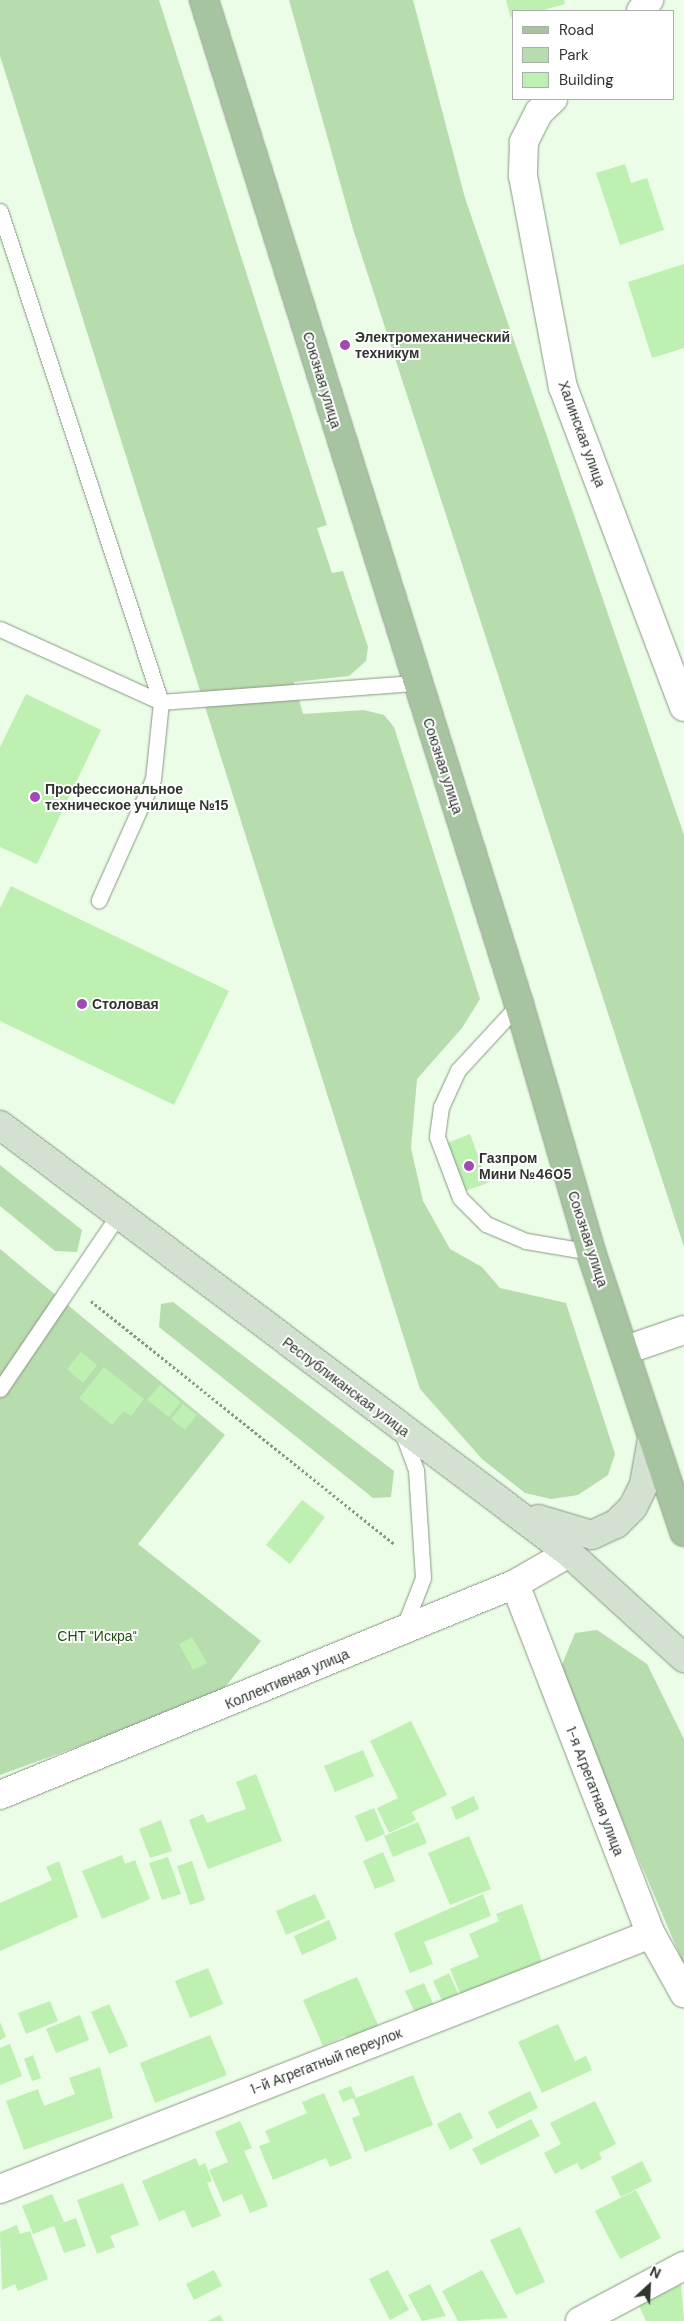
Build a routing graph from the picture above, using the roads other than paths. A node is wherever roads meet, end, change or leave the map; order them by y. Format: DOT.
graph roads {
  1 [pos="204,0"];
  2 [pos="552,100"];
  3 [pos="0,212"];
  4 [pos="0,629"];
  5 [pos="416,682"];
  6 [pos="161,702"];
  7 [pos="684,707"];
  8 [pos="99,900"];
  9 [pos="519,1004"];
  10 [pos="0,1125"];
  11 [pos="117,1217"];
  12 [pos="591,1252"];
  13 [pos="684,1330"];
  14 [pos="626,1350"];
  15 [pos="0,1389"];
  16 [pos="401,1428"];
  17 [pos="652,1439"];
  18 [pos="500,1502"];
  19 [pos="684,1532"];
  20 [pos="569,1553"];
  21 [pos="515,1584"];
  22 [pos="391,1634"];
  23 [pos="684,1658"];
  24 [pos="0,1795"];
  25 [pos="651,1934"];
  26 [pos="684,1993"];
  27 [pos="0,2189"];
  28 [pos="684,2266"];
  29 [pos="580,2321"];
  1 -- 5 [label="main road, Союзная улица"];
  2 -- 7 [label="street, Халинская улица"];
  3 -- 6 [label="lane"];
  4 -- 6 [label="lane"];
  5 -- 6 [label="lane"];
  5 -- 9 [label="main road, Союзная улица"];
  6 -- 8 [label="lane"];
  9 -- 12 [label="main road, Союзная улица"];
  9 -- 12 [label="lane"];
  10 -- 11 [label="main road, Республиканская улица"];
  11 -- 15 [label="lane"];
  11 -- 16 [label="main road, Республиканская улица"];
  12 -- 14 [label="main road, Союзная улица"];
  13 -- 14 [label="street"];
  14 -- 17 [label="main road, Союзная улица"];
  16 -- 18 [label="main road, Республиканская улица"];
  16 -- 22 [label="lane"];
  17 -- 18 [label="main road"];
  17 -- 19 [label="main road, Союзная улица"];
  18 -- 20 [label="main road, Республиканская улица"];
  20 -- 21 [label="street, Коллективная улица"];
  20 -- 23 [label="main road, Республиканская улица"];
  21 -- 22 [label="street, Коллективная улица"];
  21 -- 25 [label="street, 1-я Агрегатная улица"];
  22 -- 24 [label="street, Коллективная улица"];
  25 -- 26 [label="street, 1-я Агрегатная улица"];
  25 -- 27 [label="street, 1-й Агрегатный переулок"];
  28 -- 29 [label="street"];
}
